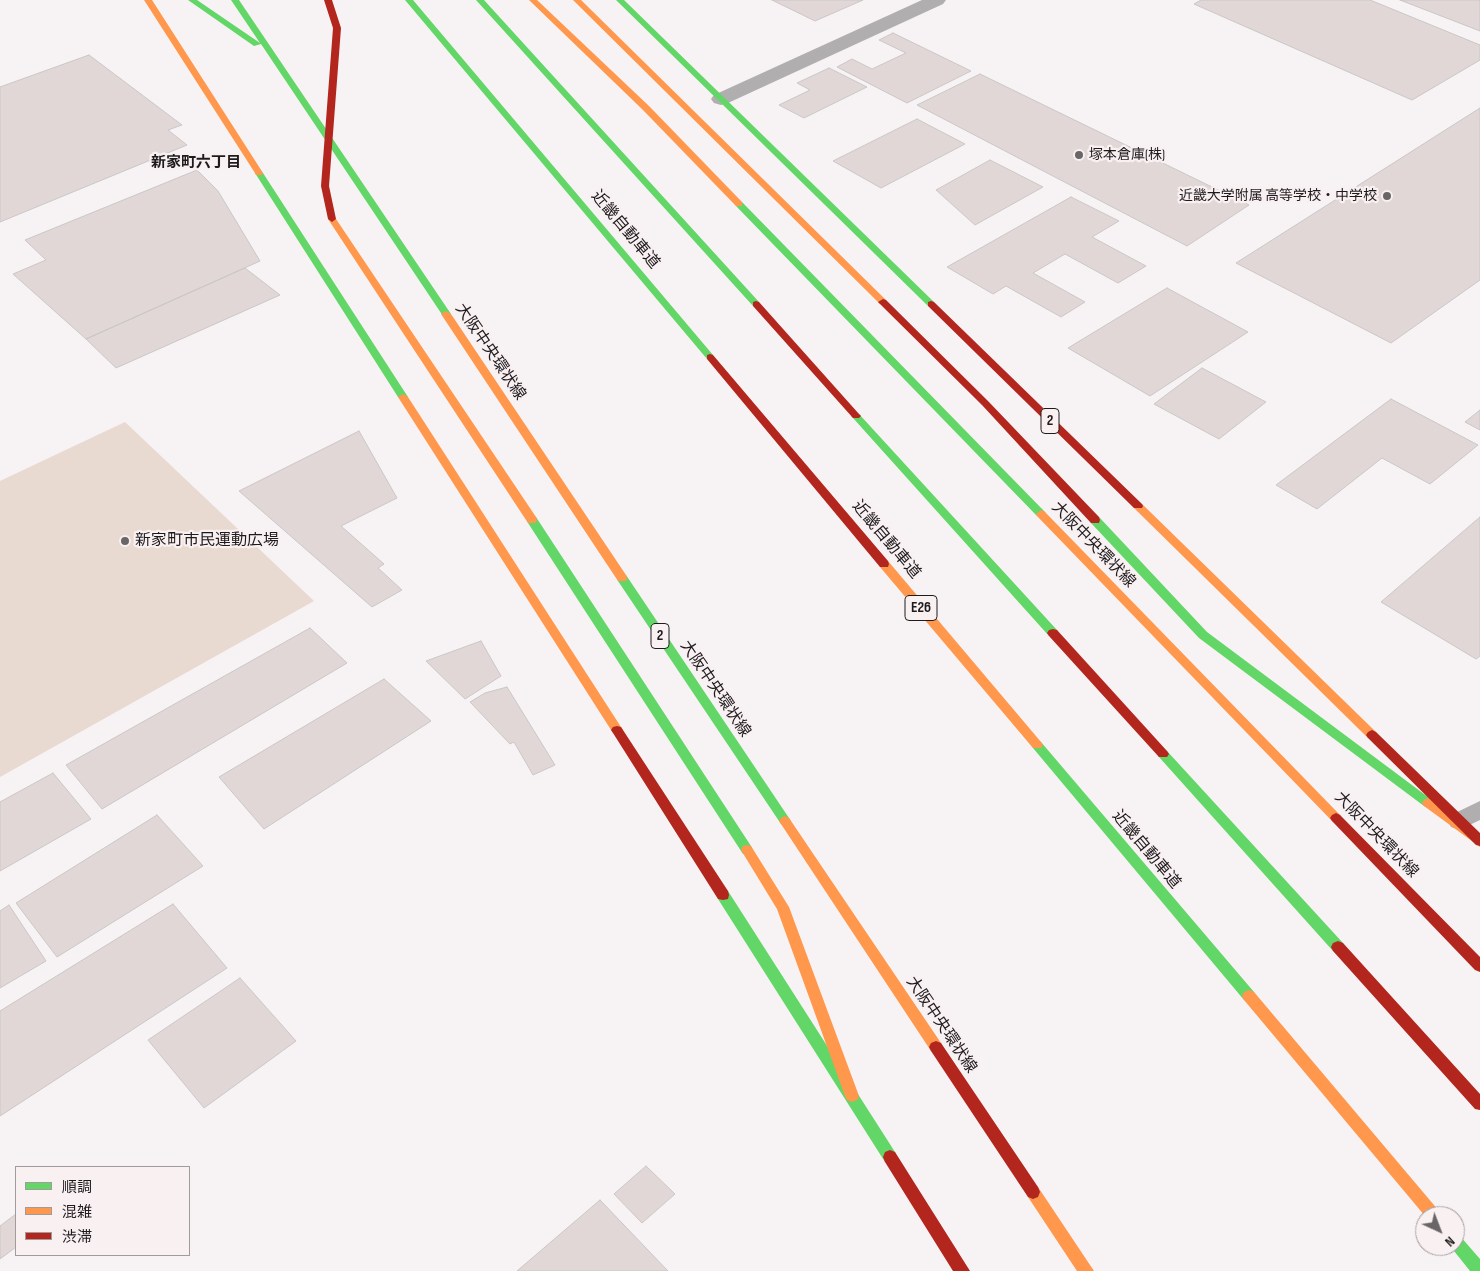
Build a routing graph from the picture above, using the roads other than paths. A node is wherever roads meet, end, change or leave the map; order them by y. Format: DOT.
graph roads {
  1 [pos="148,0"];
  2 [pos="192,0"];
  3 [pos="235,0"];
  4 [pos="328,0"];
  5 [pos="409,0"];
  6 [pos="480,0"];
  7 [pos="533,0"];
  8 [pos="577,0"];
  9 [pos="620,0"];
  10 [pos="937,0"];
  11 [pos="267,50"];
  12 [pos="721,99"];
  13 [pos="1480,810"];
  14 [pos="1459,821"];
  15 [pos="1480,842"];
  16 [pos="1480,966"];
  17 [pos="852,1096"];
  18 [pos="1480,1104"];
  19 [pos="1426,1206"];
  20 [pos="1465,1254"];
  21 [pos="962,1271"];
  22 [pos="1086,1271"];
  23 [pos="1480,1271"];
  1 -- 17 [label="main road"];
  2 -- 11 [label="main road"];
  3 -- 11 [label="main road, 大阪中央環状線 / 2"];
  4 -- 17 [label="main road"];
  5 -- 19 [label="main road, 近畿自動車道 / E26"];
  6 -- 18 [label="main road"];
  7 -- 16 [label="main road, 大阪中央環状線"];
  8 -- 15 [label="main road"];
  9 -- 12 [label="main road, 2"];
  10 -- 12 [label="street"];
  11 -- 22 [label="main road, 大阪中央環状線 / 2"];
  12 -- 14 [label="main road, 2"];
  13 -- 14 [label="lane"];
  14 -- 15 [label="main road, 2"];
  17 -- 21 [label="main road"];
  20 -- 23 [label="main road"];
}
